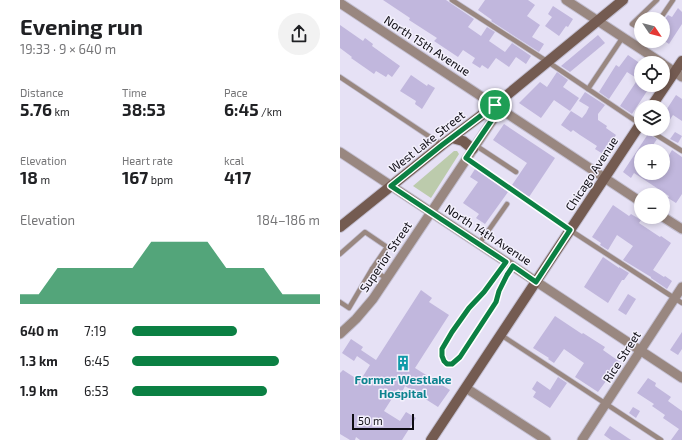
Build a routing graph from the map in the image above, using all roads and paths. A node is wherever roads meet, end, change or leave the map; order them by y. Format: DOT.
graph roads {
  1 [pos="452,0"];
  2 [pos="566,0"];
  3 [pos="623,0"];
  4 [pos="657,0"];
  5 [pos="673,0"];
  6 [pos="340,3"];
  7 [pos="644,12"];
  8 [pos="665,12"];
  9 [pos="597,20"];
  10 [pos="623,37"];
  11 [pos="634,42"];
  12 [pos="645,48"];
  13 [pos="654,56"];
  14 [pos="682,61"];
  15 [pos="548,62"];
  16 [pos="678,74"];
  17 [pos="340,77"];
  18 [pos="588,89"];
  19 [pos="657,100"];
  20 [pos="498,107"];
  21 [pos="634,120"];
  22 [pos="634,136"];
  23 [pos="659,136"];
  24 [pos="452,138"];
  25 [pos="442,145"];
  26 [pos="474,147"];
  27 [pos="682,151"];
  28 [pos="340,152"];
  29 [pos="466,158"];
  30 [pos="516,172"];
  31 [pos="604,178"];
  32 [pos="391,186"];
  33 [pos="634,197"];
  34 [pos="507,204"];
  35 [pos="431,212"];
  36 [pos="670,221"];
  37 [pos="340,227"];
  38 [pos="682,229"];
  39 [pos="570,230"];
  40 [pos="479,244"];
  41 [pos="340,254"];
  42 [pos="509,264"];
  43 [pos="372,269"];
  44 [pos="387,278"];
  45 [pos="536,282"];
  46 [pos="682,287"];
  47 [pos="678,301"];
  48 [pos="340,302"];
  49 [pos="340,334"];
  50 [pos="501,335"];
  51 [pos="640,351"];
  52 [pos="682,378"];
  53 [pos="466,388"];
  54 [pos="606,404"];
  55 [pos="432,440"];
  56 [pos="546,440"];
  57 [pos="582,440"];
  58 [pos="661,440"];
  1 -- 15 [label="lane"];
  2 -- 9 [label="street"];
  3 -- 9 [label="main road, West Lake Street"];
  4 -- 7 [label="lane"];
  5 -- 8 [label="lane"];
  6 -- 20 [label="street, North 15th Avenue"];
  9 -- 10 [label="street"];
  9 -- 15 [label="main road, West Lake Street"];
  10 -- 11 [label="street"];
  10 -- 18 [label="lane"];
  12 -- 13 [label="street"];
  14 -- 16 [label="main road"];
  15 -- 18 [label="lane"];
  15 -- 20 [label="main road, West Lake Street"];
  16 -- 19 [label="main road"];
  17 -- 25 [label="lane"];
  18 -- 21 [label="lane"];
  20 -- 24 [label="main road, West Lake Street"];
  20 -- 26 [label="street, Superior Street"];
  20 -- 31 [label="street, North 15th Avenue"];
  22 -- 31 [label="main road, Chicago Avenue"];
  23 -- 27 [label="lane"];
  24 -- 25 [label="main road, West Lake Street"];
  24 -- 26 [label="main road"];
  25 -- 32 [label="main road, West Lake Street"];
  26 -- 29 [label="street, Superior Street"];
  26 -- 30 [label="lane"];
  28 -- 32 [label="street, North 14th Avenue"];
  29 -- 35 [label="street, Superior Street"];
  29 -- 39 [label="lane"];
  31 -- 33 [label="street, North 15th Avenue"];
  31 -- 39 [label="main road, Chicago Avenue"];
  32 -- 35 [label="street, North 14th Avenue"];
  32 -- 37 [label="main road, West Lake Street"];
  34 -- 40 [label="lane"];
  35 -- 40 [label="street, North 14th Avenue"];
  35 -- 44 [label="street, Superior Street"];
  36 -- 38 [label="street"];
  39 -- 45 [label="main road, Chicago Avenue"];
  39 -- 47 [label="lane"];
  40 -- 42 [label="street, North 14th Avenue"];
  41 -- 43 [label="lane"];
  42 -- 42 [label="lane"];
  42 -- 45 [label="street, North 14th Avenue"];
  43 -- 44 [label="lane"];
  43 -- 48 [label="lane"];
  44 -- 49 [label="street, Superior Street"];
  45 -- 50 [label="main road, Chicago Avenue"];
  45 -- 51 [label="street, North 14th Avenue"];
  46 -- 47 [label="street, Rice Street"];
  47 -- 51 [label="street, Rice Street"];
  50 -- 53 [label="main road, Chicago Avenue"];
  50 -- 54 [label="lane"];
  51 -- 52 [label="street, North 14th Avenue"];
  51 -- 54 [label="street, Rice Street"];
  53 -- 55 [label="main road, Chicago Avenue"];
  53 -- 56 [label="street"];
  54 -- 57 [label="street, Rice Street"];
  54 -- 58 [label="lane"];
}
